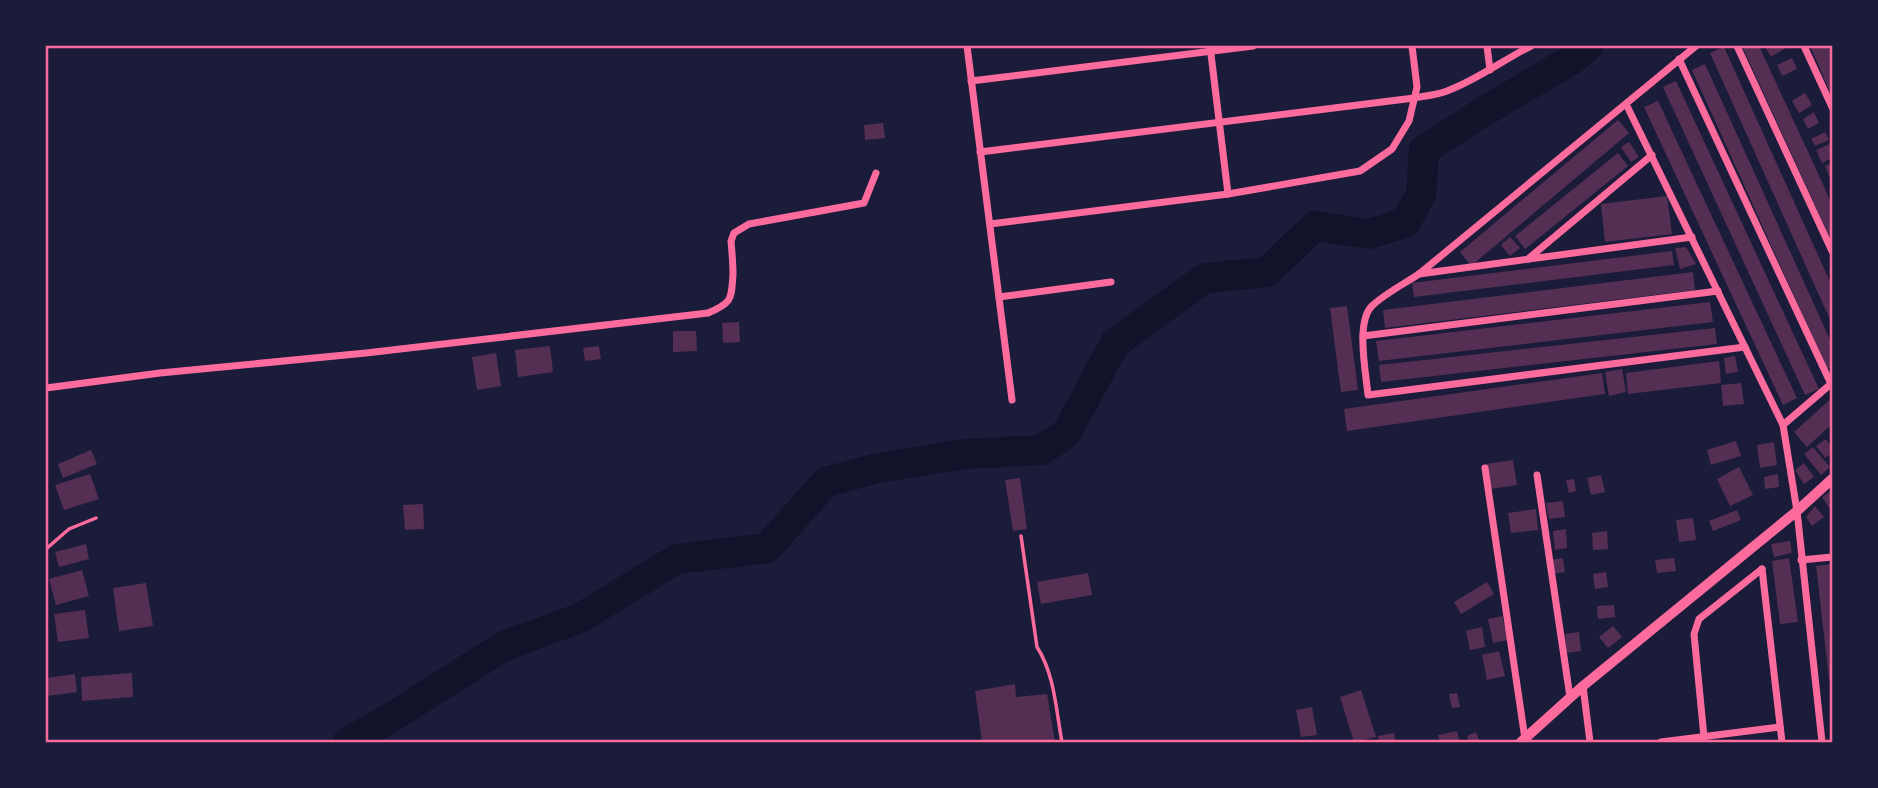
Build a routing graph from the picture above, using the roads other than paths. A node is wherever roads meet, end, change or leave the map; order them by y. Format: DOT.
graph roads {
  1 [pos="967,46"];
  2 [pos="1253,46"];
  3 [pos="1412,46"];
  4 [pos="1487,46"];
  5 [pos="1531,46"];
  6 [pos="1696,46"];
  7 [pos="1737,46"];
  8 [pos="1804,46"];
  9 [pos="1211,48"];
  10 [pos="1679,59"];
  11 [pos="1490,70"];
  12 [pos="971,81"];
  13 [pos="1414,98"];
  14 [pos="1626,104"];
  15 [pos="1832,107"];
  16 [pos="1220,122"];
  17 [pos="980,152"];
  18 [pos="1652,155"];
  19 [pos="876,173"];
  20 [pos="1228,194"];
  21 [pos="990,224"];
  22 [pos="1692,237"];
  23 [pos="1832,251"];
  24 [pos="1527,259"];
  25 [pos="1419,274"];
  26 [pos="1111,282"];
  27 [pos="1718,291"];
  28 [pos="999,297"];
  29 [pos="1363,336"];
  30 [pos="1745,348"];
  31 [pos="1832,384"];
  32 [pos="46,388"];
  33 [pos="1012,400"];
  34 [pos="1783,425"];
  35 [pos="1485,468"];
  36 [pos="1537,475"];
  37 [pos="1832,480"];
  38 [pos="1797,512"];
  39 [pos="96,518"];
  40 [pos="1021,536"];
  41 [pos="46,549"];
  42 [pos="1832,556"];
  43 [pos="1801,560"];
  44 [pos="1583,686"];
  45 [pos="1570,697"];
  46 [pos="1780,727"];
  47 [pos="1704,737"];
  48 [pos="1523,741"];
  49 [pos="1062,743"];
  50 [pos="1590,743"];
  51 [pos="1661,743"];
  52 [pos="1782,743"];
  53 [pos="1822,743"];
  1 -- 12 [label="street"];
  2 -- 9 [label="street"];
  3 -- 13 [label="street"];
  4 -- 11 [label="street"];
  5 -- 11 [label="street"];
  6 -- 10 [label="street"];
  7 -- 23 [label="street"];
  8 -- 15 [label="street"];
  9 -- 12 [label="street"];
  9 -- 16 [label="street"];
  10 -- 14 [label="street"];
  10 -- 31 [label="street"];
  11 -- 13 [label="street"];
  12 -- 17 [label="street"];
  13 -- 16 [label="street"];
  13 -- 20 [label="street"];
  14 -- 18 [label="street"];
  14 -- 25 [label="street"];
  16 -- 17 [label="street"];
  16 -- 20 [label="street"];
  17 -- 21 [label="street"];
  18 -- 22 [label="street"];
  18 -- 24 [label="street"];
  19 -- 32 [label="street"];
  20 -- 21 [label="street"];
  21 -- 28 [label="street"];
  22 -- 24 [label="street"];
  22 -- 27 [label="street"];
  24 -- 25 [label="street"];
  25 -- 29 [label="street"];
  26 -- 28 [label="street"];
  27 -- 29 [label="street"];
  27 -- 30 [label="street"];
  28 -- 33 [label="street"];
  29 -- 30 [label="street"];
  30 -- 34 [label="street"];
  31 -- 34 [label="street"];
  34 -- 38 [label="street"];
  35 -- 48 [label="street"];
  36 -- 45 [label="street"];
  37 -- 38 [label="street"];
  38 -- 43 [label="street"];
  38 -- 44 [label="street"];
  39 -- 41 [label="lane"];
  40 -- 49 [label="lane"];
  42 -- 43 [label="street"];
  43 -- 53 [label="street"];
  44 -- 45 [label="street"];
  44 -- 50 [label="street"];
  45 -- 48 [label="street"];
  46 -- 47 [label="street"];
  46 -- 47 [label="street"];
  46 -- 52 [label="street"];
  47 -- 51 [label="street"];
}
